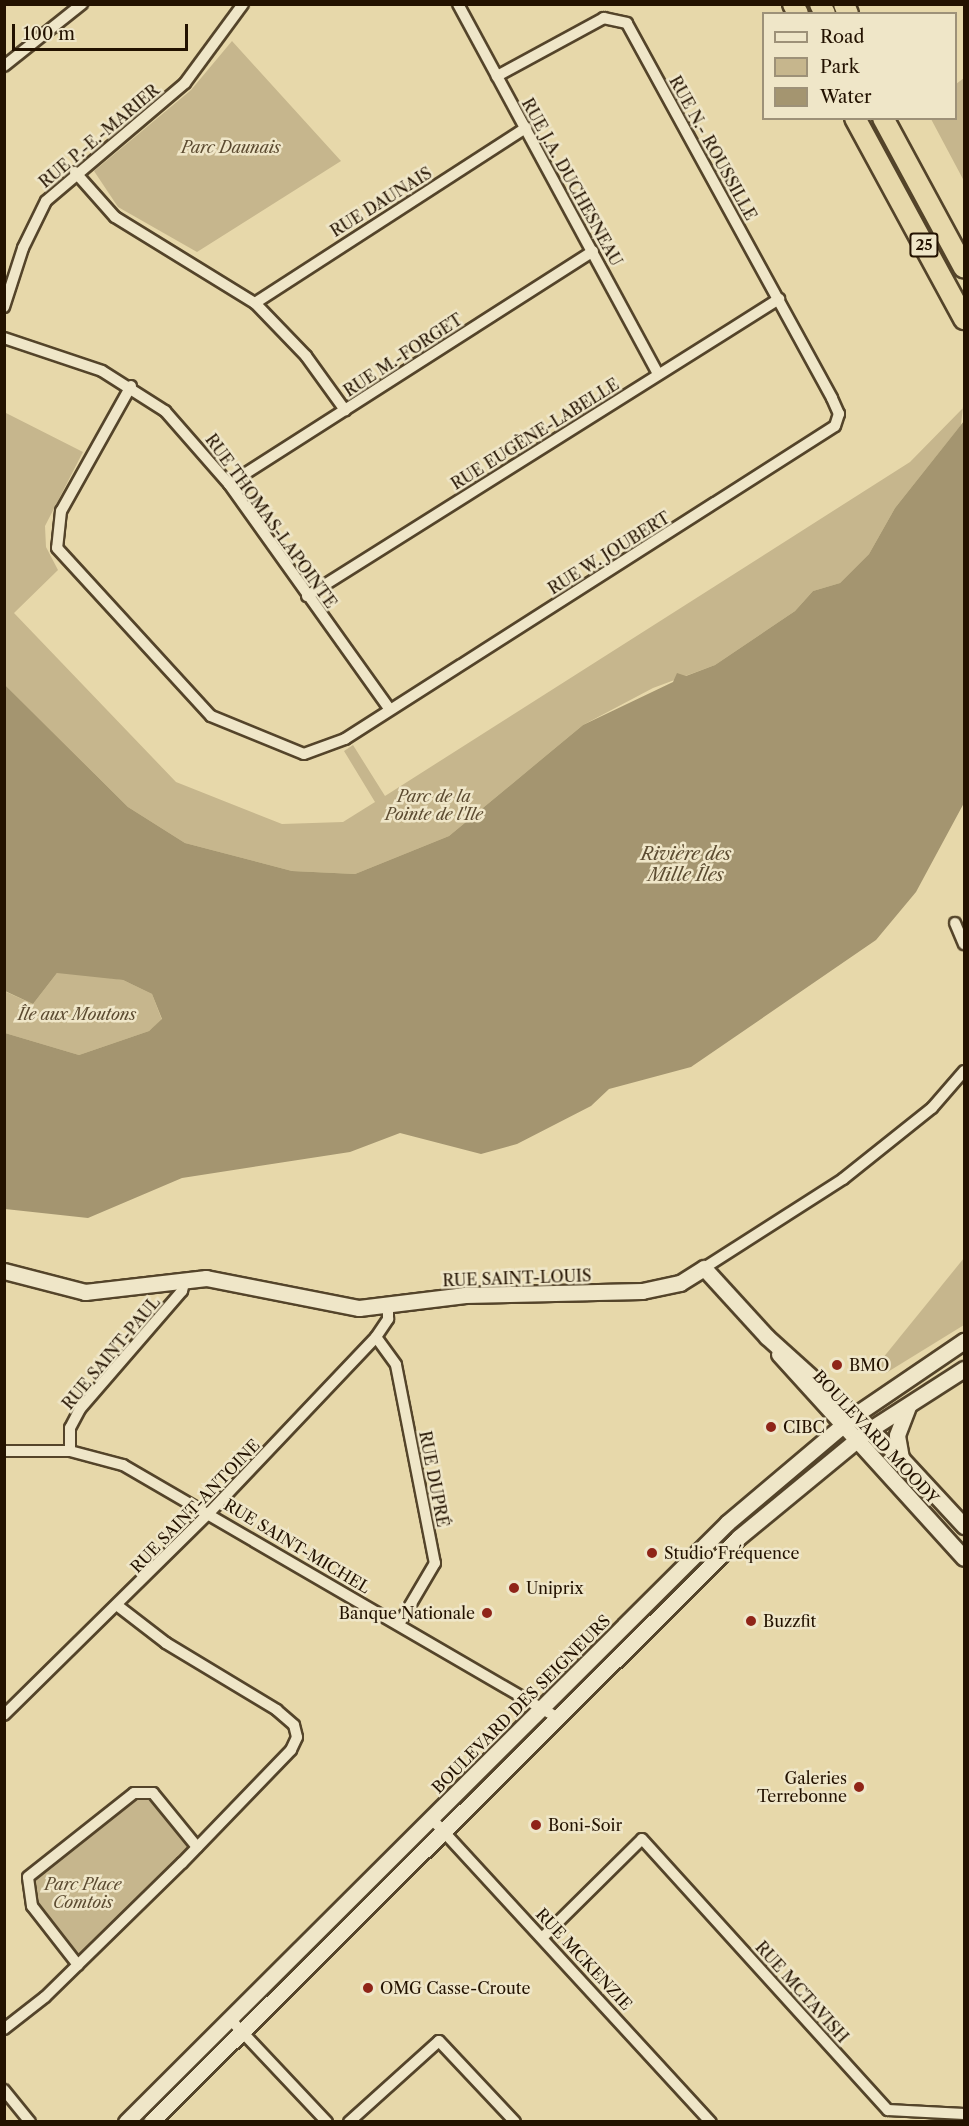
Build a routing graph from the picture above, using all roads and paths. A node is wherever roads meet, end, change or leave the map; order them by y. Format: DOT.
graph roads {
  1 [pos="82,4"];
  2 [pos="243,4"];
  3 [pos="459,4"];
  4 [pos="4,66"];
  5 [pos="497,76"];
  6 [pos="856,120"];
  7 [pos="884,120"];
  8 [pos="526,128"];
  9 [pos="75,172"];
  10 [pos="593,251"];
  11 [pos="964,268"];
  12 [pos="779,299"];
  13 [pos="255,303"];
  14 [pos="4,307"];
  15 [pos="964,319"];
  16 [pos="4,338"];
  17 [pos="658,374"];
  18 [pos="131,386"];
  19 [pos="345,410"];
  20 [pos="839,417"];
  21 [pos="229,484"];
  22 [pos="307,596"];
  23 [pos="390,710"];
  24 [pos="955,923"];
  25 [pos="964,944"];
  26 [pos="964,1071"];
  27 [pos="704,1268"];
  28 [pos="4,1271"];
  29 [pos="186,1279"];
  30 [pos="388,1305"];
  31 [pos="376,1337"];
  32 [pos="767,1337"];
  33 [pos="964,1341"];
  34 [pos="964,1369"];
  35 [pos="908,1406"];
  36 [pos="855,1415"];
  37 [pos="841,1426"];
  38 [pos="869,1430"];
  39 [pos="855,1440"];
  40 [pos="4,1451"];
  41 [pos="70,1451"];
  42 [pos="901,1458"];
  43 [pos="210,1512"];
  44 [pos="964,1526"];
  45 [pos="964,1558"];
  46 [pos="118,1606"];
  47 [pos="399,1624"];
  48 [pos="542,1705"];
  49 [pos="4,1715"];
  50 [pos="558,1718"];
  51 [pos="432,1819"];
  52 [pos="445,1831"];
  53 [pos="197,1847"];
  54 [pos="543,1936"];
  55 [pos="78,1965"];
  56 [pos="229,2018"];
  57 [pos="4,2029"];
  58 [pos="243,2031"];
  59 [pos="4,2090"];
  60 [pos="964,2114"];
  61 [pos="30,2121"];
  62 [pos="126,2121"];
  63 [pos="151,2121"];
  64 [pos="327,2121"];
  65 [pos="350,2121"];
  66 [pos="515,2121"];
  67 [pos="711,2121"];
  1 -- 4 [label="street"];
  2 -- 9 [label="street, RUE P.-E.-MARIER"];
  3 -- 5 [label="street, RUE J.A. DUCHESNEAU"];
  5 -- 8 [label="street, RUE J.A. DUCHESNEAU"];
  5 -- 12 [label="street, RUE N.- ROUSSILLE"];
  6 -- 15 [label="highway, 25"];
  7 -- 11 [label="highway, 25"];
  8 -- 10 [label="street, RUE J.A. DUCHESNEAU"];
  8 -- 13 [label="street, RUE DAUNAIS"];
  9 -- 13 [label="street"];
  9 -- 14 [label="street, RUE P.-E.-MARIER"];
  10 -- 17 [label="street, RUE J.A. DUCHESNEAU"];
  10 -- 19 [label="street, RUE M.-FORGET"];
  12 -- 17 [label="street, RUE EUGÈNE-LABELLE"];
  12 -- 20 [label="street, RUE N.- ROUSSILLE"];
  13 -- 19 [label="street"];
  16 -- 18 [label="street, RUE THOMAS-LAPOINTE"];
  17 -- 22 [label="street, RUE EUGÈNE-LABELLE"];
  18 -- 21 [label="street, RUE THOMAS-LAPOINTE"];
  18 -- 23 [label="street, RUE W. JOUBERT"];
  19 -- 21 [label="street, RUE M.-FORGET"];
  20 -- 23 [label="street, RUE W. JOUBERT"];
  21 -- 22 [label="street, RUE THOMAS-LAPOINTE"];
  22 -- 23 [label="street, RUE THOMAS-LAPOINTE"];
  24 -- 25 [label="street"];
  26 -- 27 [label="street, RUE SAINT-LOUIS"];
  27 -- 30 [label="main road, RUE SAINT-LOUIS"];
  27 -- 32 [label="main road, BOULEVARD MOODY"];
  28 -- 29 [label="main road, RUE SAINT-LOUIS"];
  29 -- 30 [label="main road, RUE SAINT-LOUIS"];
  29 -- 41 [label="street, RUE SAINT-PAUL"];
  30 -- 31 [label="street, RUE SAINT-ANTOINE"];
  31 -- 43 [label="street, RUE SAINT-ANTOINE"];
  31 -- 47 [label="street, RUE DUPRÉ"];
  32 -- 36 [label="main road, BOULEVARD MOODY"];
  32 -- 37 [label="main road, BOULEVARD MOODY"];
  33 -- 36 [label="main road, BOULEVARD DES SEIGNEURS"];
  34 -- 35 [label="main road"];
  35 -- 38 [label="main road"];
  35 -- 42 [label="main road"];
  36 -- 37 [label="main road, BOULEVARD DES SEIGNEURS"];
  36 -- 38 [label="main road, BOULEVARD MOODY"];
  37 -- 39 [label="main road, BOULEVARD MOODY"];
  37 -- 48 [label="main road, BOULEVARD DES SEIGNEURS"];
  38 -- 39 [label="main road"];
  38 -- 42 [label="main road, BOULEVARD MOODY"];
  39 -- 45 [label="main road, BOULEVARD MOODY"];
  39 -- 50 [label="main road"];
  40 -- 41 [label="street, RUE SAINT-MICHEL"];
  41 -- 43 [label="street, RUE SAINT-MICHEL"];
  42 -- 44 [label="main road, BOULEVARD MOODY"];
  43 -- 46 [label="street, RUE SAINT-ANTOINE"];
  43 -- 47 [label="street, RUE SAINT-MICHEL"];
  46 -- 49 [label="street, RUE SAINT-ANTOINE"];
  46 -- 53 [label="street"];
  47 -- 48 [label="street, RUE SAINT-MICHEL"];
  48 -- 50 [label="street, RUE SAINT-MICHEL"];
  48 -- 51 [label="main road, BOULEVARD DES SEIGNEURS"];
  50 -- 52 [label="main road"];
  51 -- 52 [label="street, RUE MCKENZIE"];
  51 -- 56 [label="main road, BOULEVARD DES SEIGNEURS"];
  52 -- 54 [label="street, RUE MCKENZIE"];
  52 -- 58 [label="main road"];
  53 -- 55 [label="street"];
  53 -- 55 [label="street"];
  54 -- 60 [label="street, RUE MCTAVISH"];
  54 -- 67 [label="street, RUE MCKENZIE"];
  55 -- 57 [label="street"];
  56 -- 58 [label="street"];
  56 -- 62 [label="main road, BOULEVARD DES SEIGNEURS"];
  58 -- 63 [label="main road"];
  58 -- 64 [label="street"];
  59 -- 61 [label="street"];
  65 -- 66 [label="street"];
}
